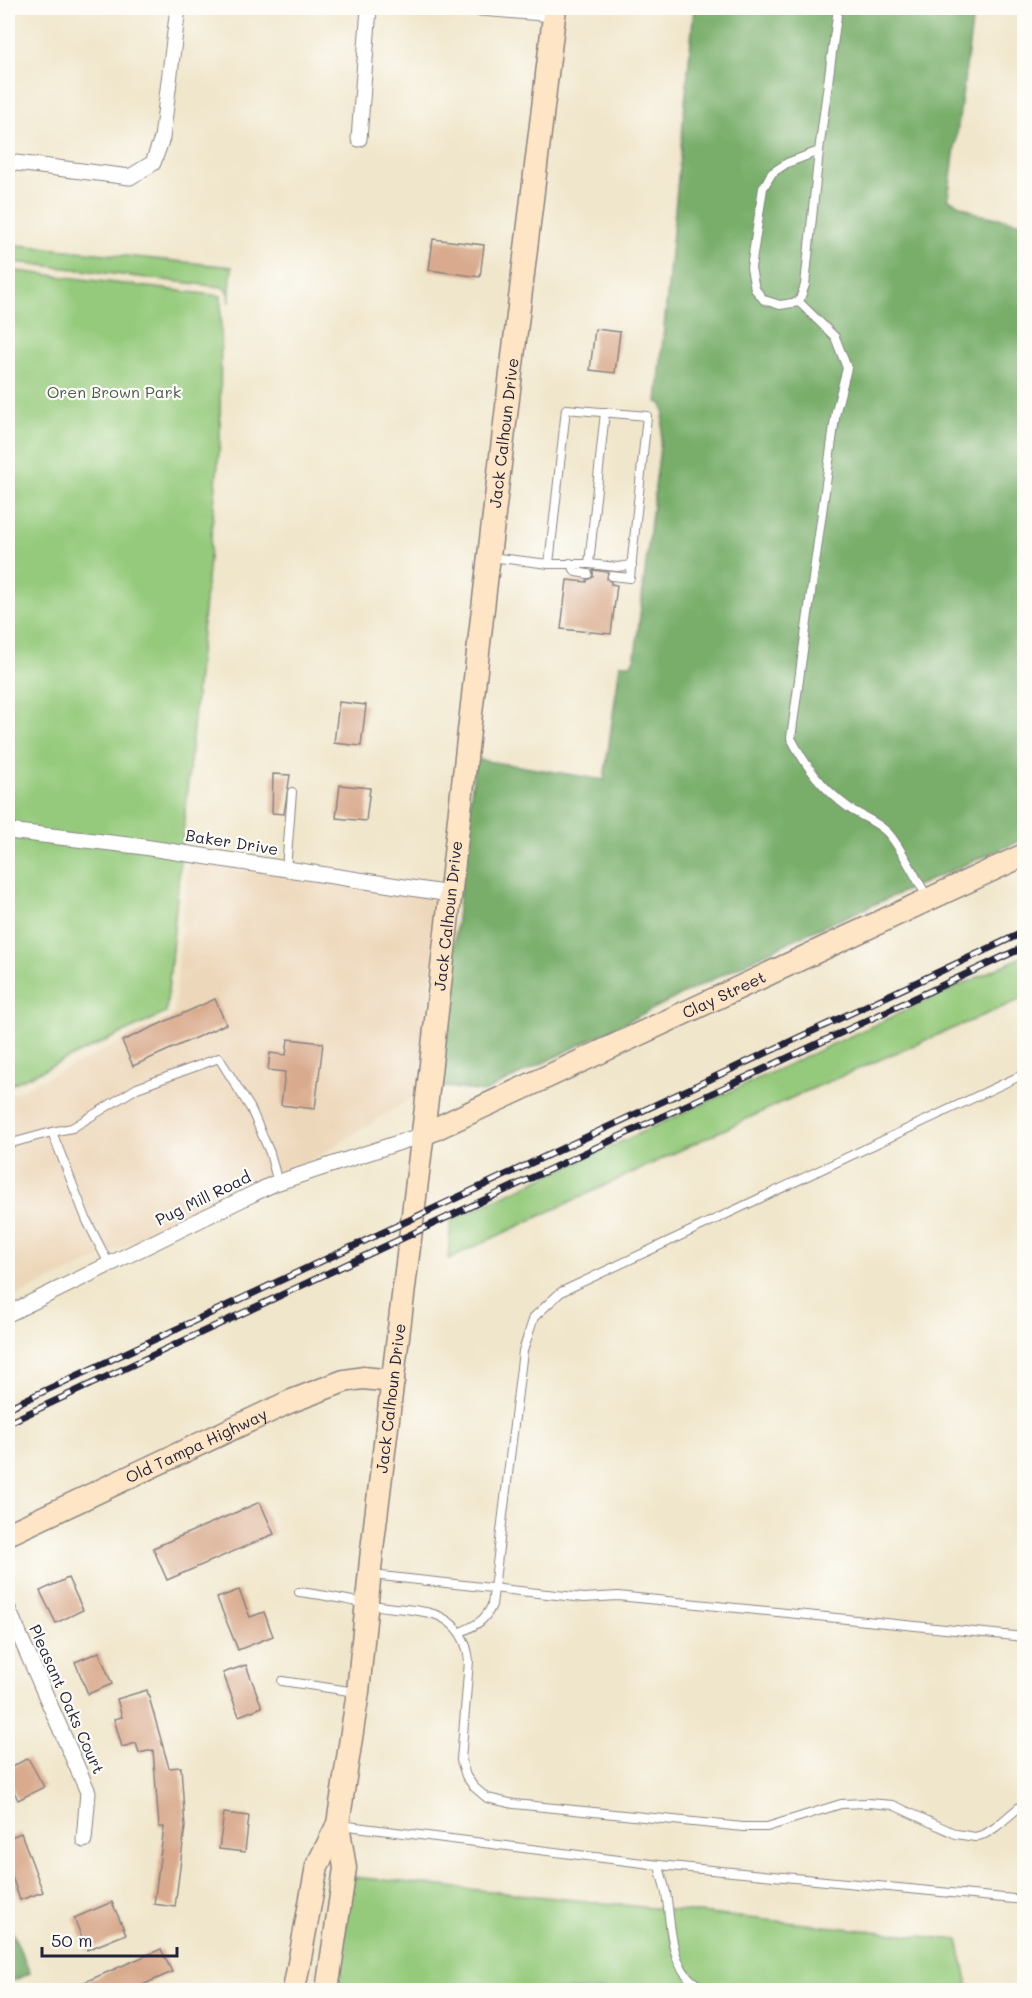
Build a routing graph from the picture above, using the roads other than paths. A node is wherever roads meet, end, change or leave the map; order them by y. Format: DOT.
graph roads {
  1 [pos="178,8"];
  2 [pos="369,8"];
  3 [pos="481,8"];
  4 [pos="838,8"];
  5 [pos="554,11"];
  6 [pos="359,139"];
  7 [pos="819,151"];
  8 [pos="8,162"];
  9 [pos="799,302"];
  10 [pos="605,412"];
  11 [pos="489,556"];
  12 [pos="570,563"];
  13 [pos="549,564"];
  14 [pos="589,564"];
  15 [pos="632,565"];
  16 [pos="588,574"];
  17 [pos="612,576"];
  18 [pos="292,792"];
  19 [pos="8,831"];
  20 [pos="1024,855"];
  21 [pos="286,869"];
  22 [pos="450,894"];
  23 [pos="929,900"];
  24 [pos="1024,1074"];
  25 [pos="52,1131"];
  26 [pos="422,1135"];
  27 [pos="8,1144"];
  28 [pos="278,1183"];
  29 [pos="109,1264"];
  30 [pos="8,1314"];
  31 [pos="393,1381"];
  32 [pos="8,1534"];
  33 [pos="369,1575"];
  34 [pos="494,1588"];
  35 [pos="299,1592"];
  36 [pos="366,1604"];
  37 [pos="8,1609"];
  38 [pos="460,1632"];
  39 [pos="1024,1637"];
  40 [pos="282,1681"];
  41 [pos="358,1692"];
  42 [pos="1024,1803"];
  43 [pos="338,1824"];
  44 [pos="84,1840"];
  45 [pos="659,1865"];
  46 [pos="1024,1900"];
  47 [pos="294,1990"];
  48 [pos="327,1990"];
  49 [pos="710,1990"];
  1 -- 8 [label="street"];
  2 -- 6 [label="street"];
  3 -- 5 [label="street"];
  4 -- 7 [label="lane"];
  5 -- 11 [label="street, Jack Calhoun Drive"];
  7 -- 9 [label="lane"];
  7 -- 9 [label="lane"];
  9 -- 23 [label="lane"];
  10 -- 13 [label="lane"];
  10 -- 14 [label="lane"];
  10 -- 15 [label="lane"];
  11 -- 13 [label="lane"];
  11 -- 22 [label="street, Jack Calhoun Drive"];
  12 -- 13 [label="lane"];
  12 -- 14 [label="lane"];
  12 -- 16 [label="lane"];
  14 -- 15 [label="lane"];
  15 -- 17 [label="lane"];
  18 -- 21 [label="lane"];
  19 -- 21 [label="street, Baker Drive"];
  20 -- 23 [label="street, Clay Street"];
  21 -- 22 [label="street, Baker Drive"];
  22 -- 26 [label="street, Jack Calhoun Drive"];
  23 -- 26 [label="street, Clay Street"];
  24 -- 34 [label="lane"];
  25 -- 27 [label="lane"];
  25 -- 28 [label="lane"];
  25 -- 29 [label="lane"];
  26 -- 28 [label="street, Pug Mill Road"];
  26 -- 31 [label="street, Jack Calhoun Drive"];
  28 -- 29 [label="street, Pug Mill Road"];
  29 -- 30 [label="street, Pug Mill Road"];
  31 -- 32 [label="street, Old Tampa Highway"];
  31 -- 33 [label="street, Jack Calhoun Drive"];
  33 -- 34 [label="lane"];
  33 -- 36 [label="street, Jack Calhoun Drive"];
  34 -- 38 [label="lane"];
  34 -- 39 [label="lane"];
  35 -- 36 [label="lane"];
  36 -- 38 [label="lane"];
  36 -- 41 [label="street, Jack Calhoun Drive"];
  37 -- 44 [label="street, Pleasant Oaks Court"];
  38 -- 42 [label="lane"];
  40 -- 41 [label="lane"];
  41 -- 43 [label="street, Jack Calhoun Drive"];
  43 -- 45 [label="lane"];
  43 -- 47 [label="street, Jack Calhoun Drive"];
  43 -- 48 [label="street, Jack Calhoun Drive"];
  45 -- 46 [label="lane"];
  45 -- 49 [label="lane"];
}
